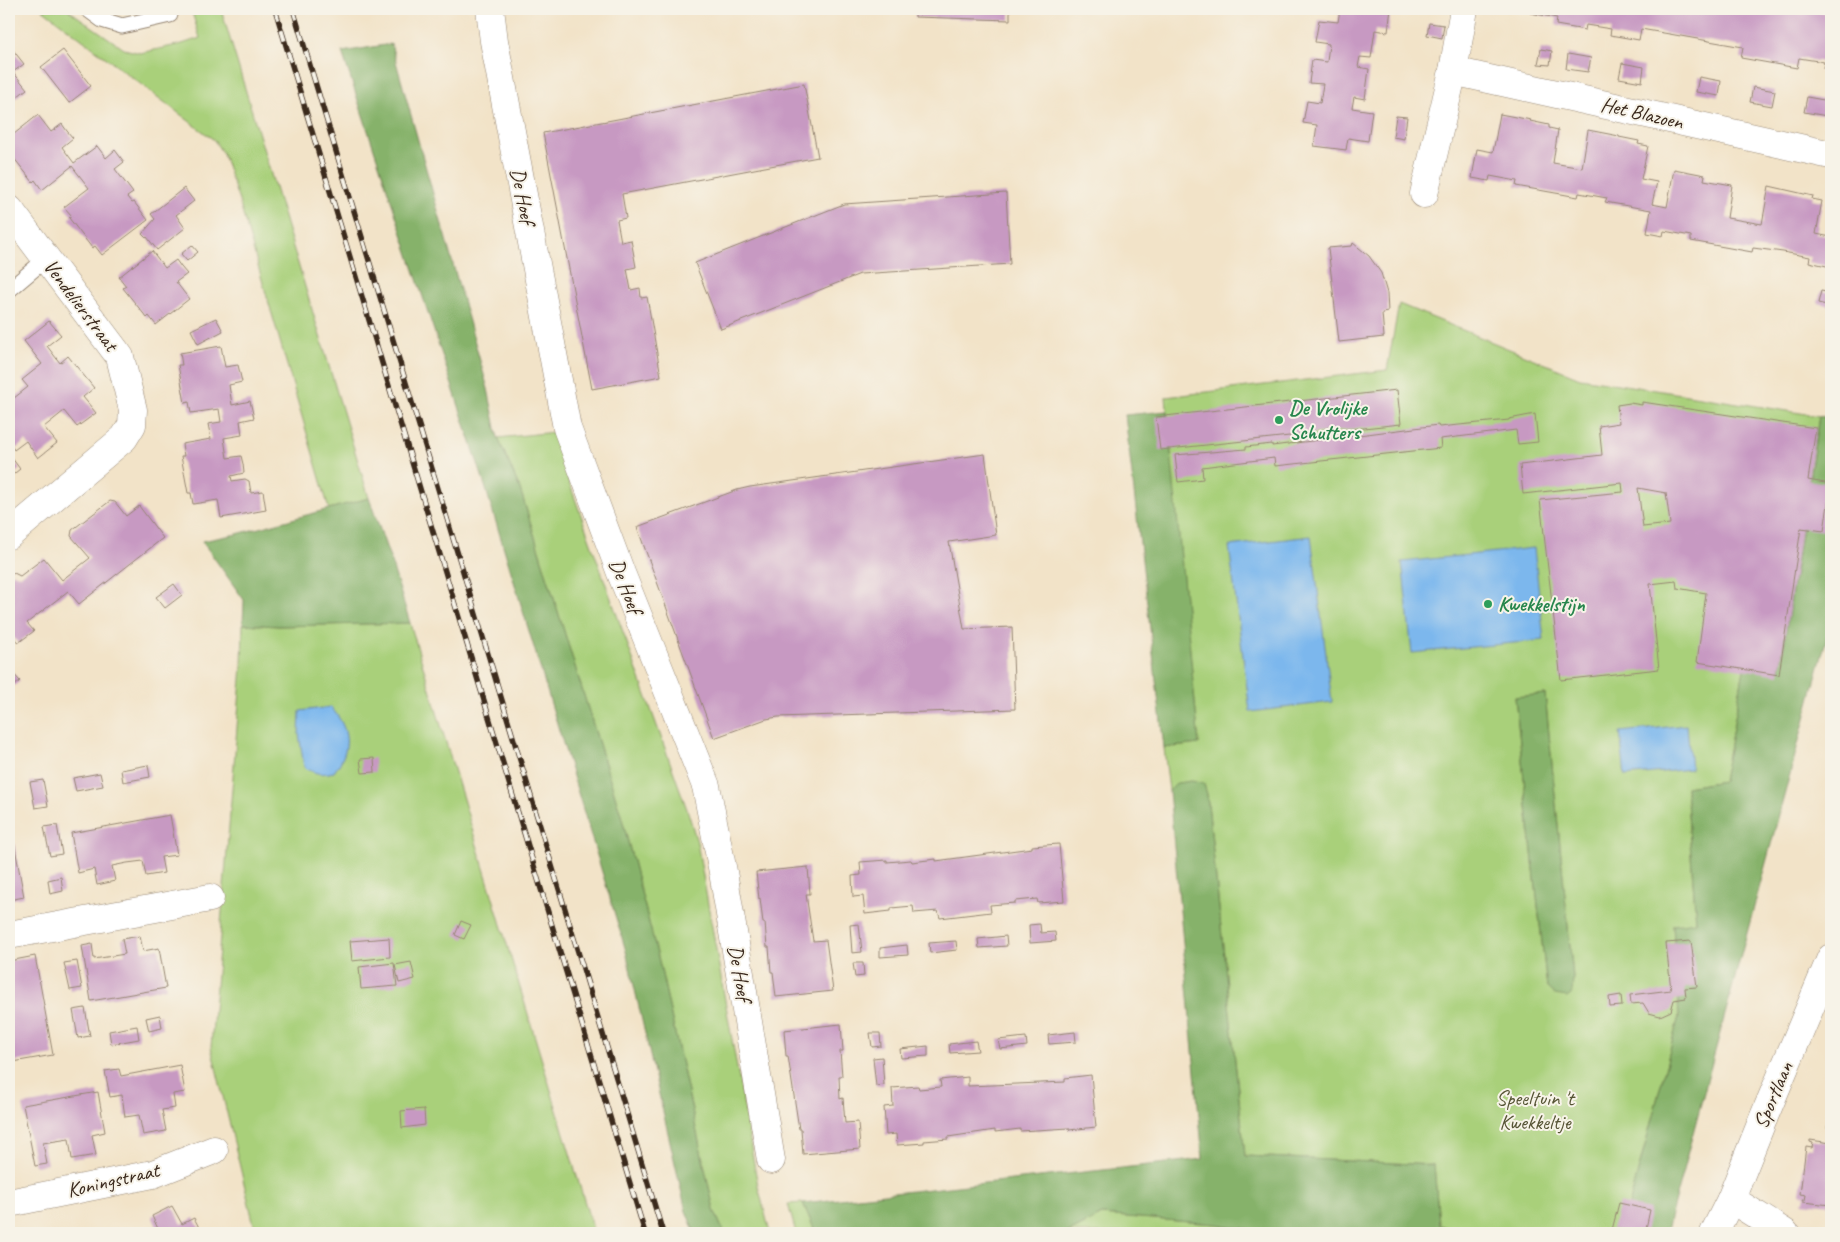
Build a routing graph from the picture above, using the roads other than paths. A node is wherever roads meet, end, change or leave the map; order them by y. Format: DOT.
graph roads {
  1 [pos="87,9"];
  2 [pos="168,9"];
  3 [pos="490,9"];
  4 [pos="1464,9"];
  5 [pos="1453,71"];
  6 [pos="1831,155"];
  7 [pos="1424,194"];
  8 [pos="9,209"];
  9 [pos="47,258"];
  10 [pos="9,290"];
  11 [pos="9,535"];
  12 [pos="210,898"];
  13 [pos="9,936"];
  14 [pos="1831,958"];
  15 [pos="214,1150"];
  16 [pos="771,1160"];
  17 [pos="1731,1199"];
  18 [pos="9,1203"];
  19 [pos="1714,1233"];
  20 [pos="1785,1233"];
  1 -- 2 [label="lane"];
  3 -- 16 [label="street, De Hoef"];
  4 -- 5 [label="street"];
  5 -- 6 [label="street, Het Blazoen"];
  5 -- 7 [label="street"];
  8 -- 9 [label="street, Vendelierstraat"];
  9 -- 10 [label="lane"];
  9 -- 11 [label="street, Vendelierstraat"];
  12 -- 13 [label="street"];
  14 -- 17 [label="street, Sportlaan"];
  15 -- 18 [label="street, Koningstraat"];
  17 -- 19 [label="street, Sportlaan"];
  17 -- 20 [label="street"];
}
